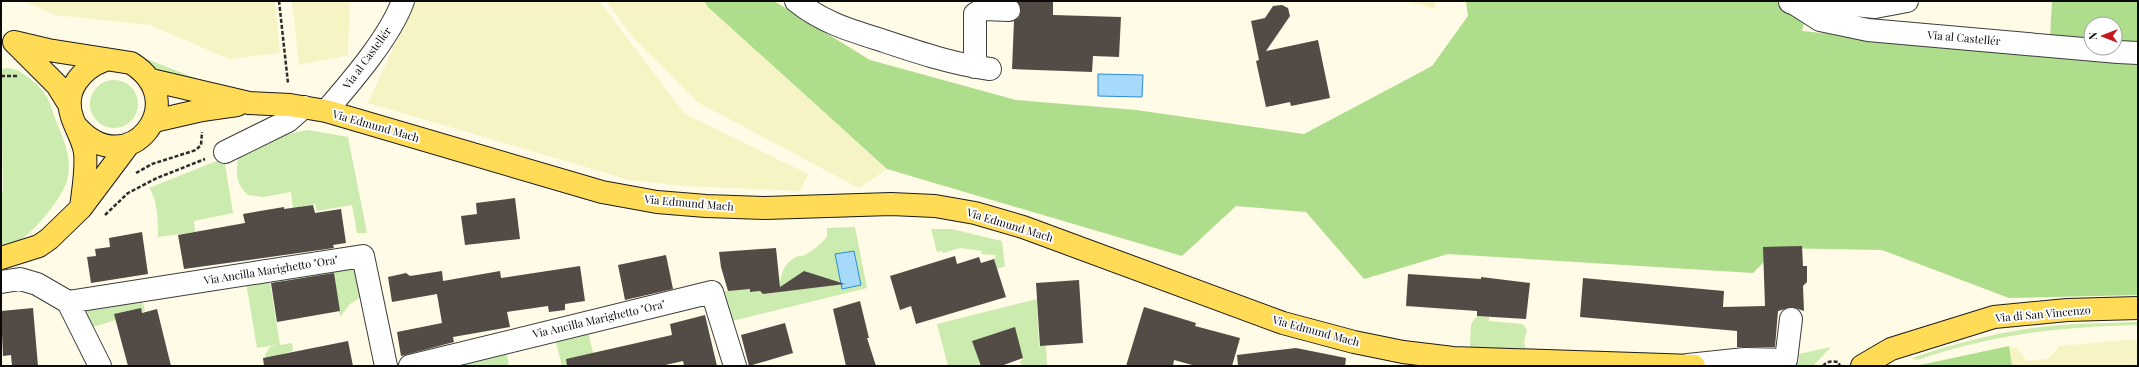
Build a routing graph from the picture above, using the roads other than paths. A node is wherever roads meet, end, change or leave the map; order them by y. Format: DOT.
graph roads {
  1 [pos="403,1"];
  2 [pos="796,1"];
  3 [pos="1907,1"];
  4 [pos="1791,2"];
  5 [pos="1009,10"];
  6 [pos="8,38"];
  7 [pos="2138,52"];
  8 [pos="105,60"];
  9 [pos="151,80"];
  10 [pos="249,103"];
  11 [pos="70,106"];
  12 [pos="297,106"];
  13 [pos="326,111"];
  14 [pos="154,121"];
  15 [pos="76,127"];
  16 [pos="130,144"];
  17 [pos="225,152"];
  18 [pos="81,208"];
  19 [pos="1,258"];
  20 [pos="1,282"];
  21 [pos="68,302"];
  22 [pos="2138,308"];
  23 [pos="1791,319"];
  24 [pos="1691,365"];
  25 [pos="100,366"];
  26 [pos="386,366"];
  27 [pos="410,366"];
  28 [pos="735,366"];
  29 [pos="1862,366"];
  1 -- 13 [label="street, Via al Castellér"];
  2 -- 5 [label="street"];
  3 -- 4 [label="street, Via al Castellér"];
  4 -- 7 [label="street, Via al Castellér"];
  6 -- 8 [label="main road"];
  6 -- 11 [label="main road"];
  8 -- 9 [label="main road"];
  8 -- 11 [label="main road"];
  9 -- 10 [label="main road, Via Edmund Mach"];
  9 -- 14 [label="main road"];
  10 -- 12 [label="main road, Via Edmund Mach"];
  10 -- 14 [label="main road, Via Edmund Mach"];
  11 -- 15 [label="main road"];
  12 -- 13 [label="main road, Via Edmund Mach"];
  12 -- 17 [label="street"];
  13 -- 24 [label="main road, Via Edmund Mach"];
  14 -- 16 [label="main road"];
  15 -- 16 [label="main road"];
  15 -- 18 [label="main road"];
  16 -- 18 [label="main road"];
  18 -- 19 [label="main road"];
  20 -- 21 [label="street"];
  21 -- 25 [label="street"];
  21 -- 26 [label="street, Via Ancilla Marighetto \"Ora\""];
  22 -- 29 [label="main road, Via di San Vincenzo"];
  23 -- 24 [label="street"];
  27 -- 28 [label="street, Via Ancilla Marighetto \"Ora\""];
}
